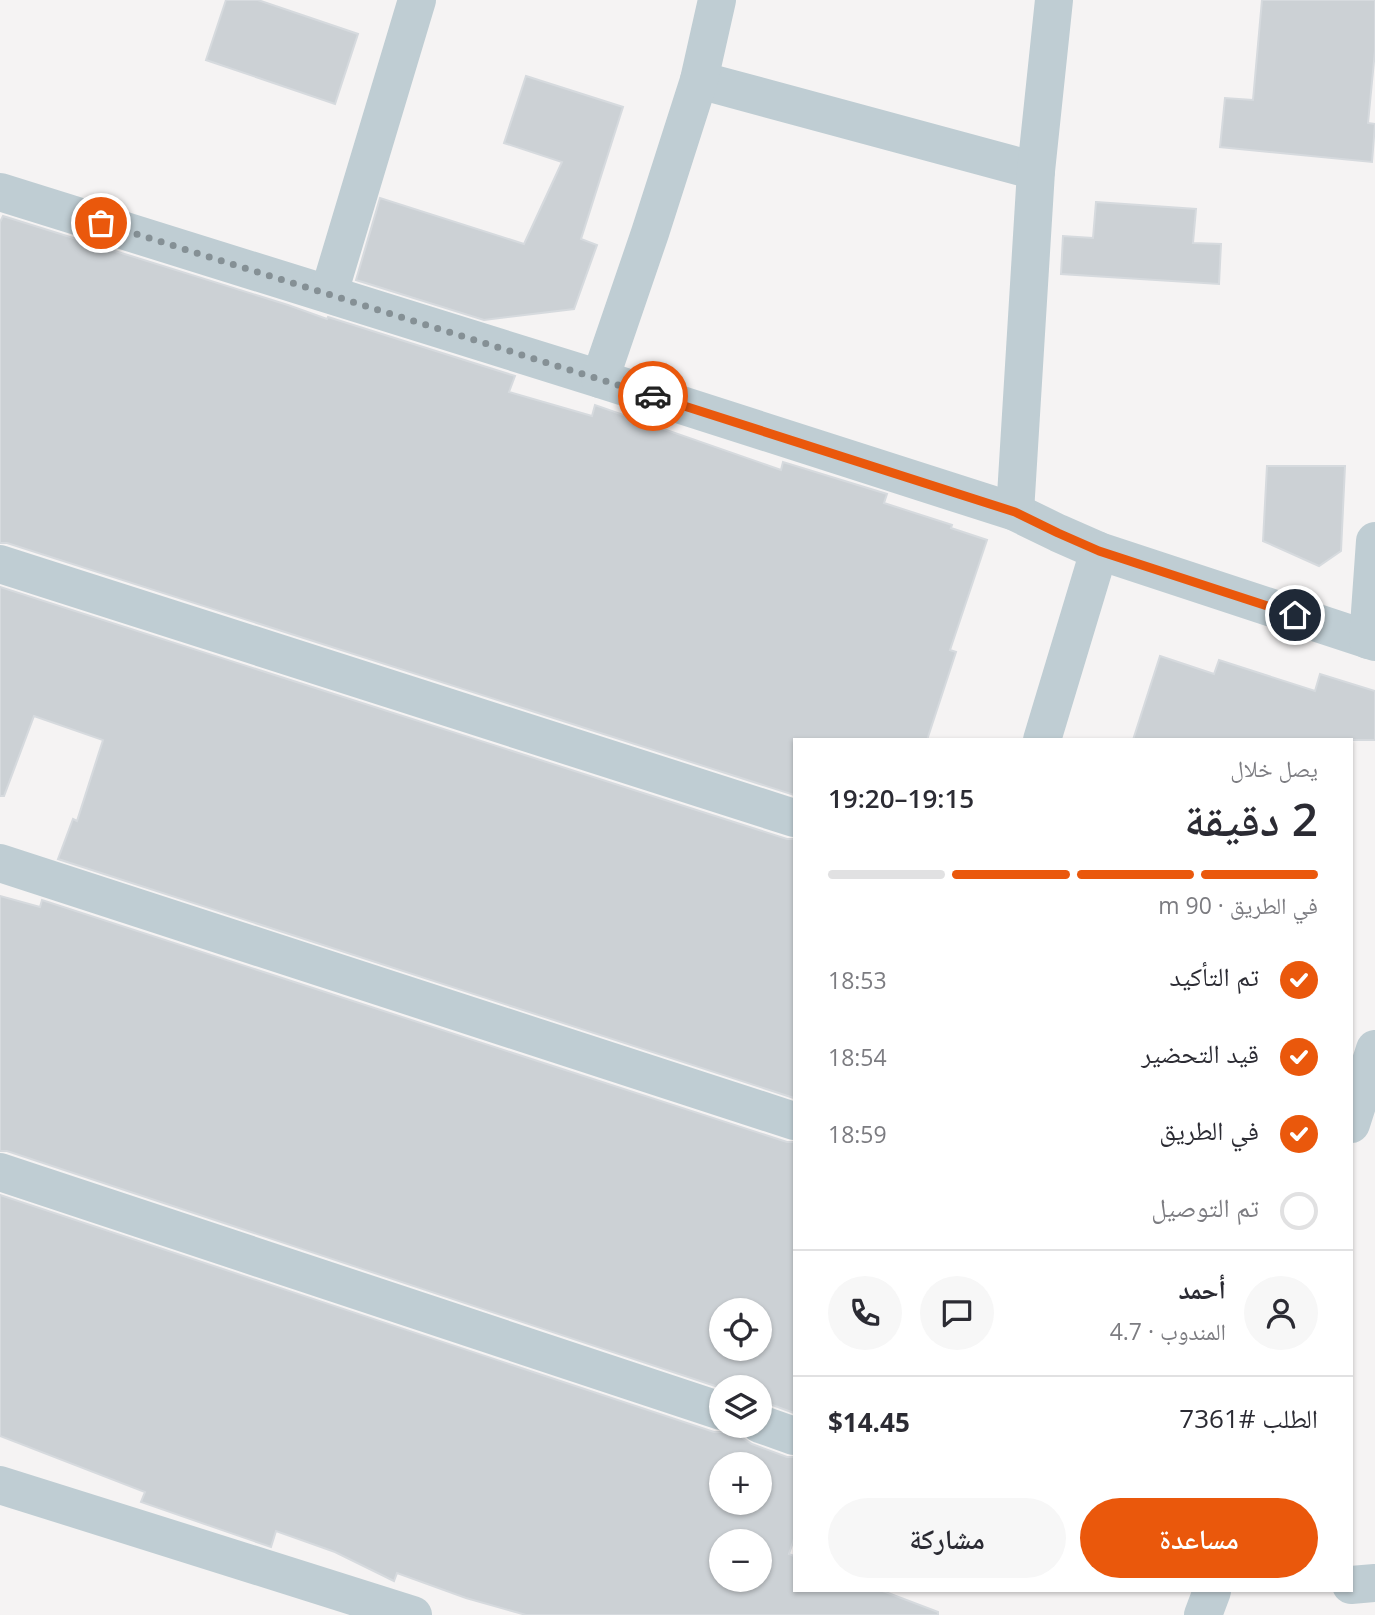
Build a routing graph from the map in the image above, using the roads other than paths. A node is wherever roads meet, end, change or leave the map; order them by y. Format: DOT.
graph roads {
  1 [pos="417,0"];
  2 [pos="716,0"];
  3 [pos="1054,0"];
  4 [pos="699,80"];
  5 [pos="1036,171"];
  6 [pos="0,191"];
  7 [pos="328,293"];
  8 [pos="600,379"];
  9 [pos="1015,512"];
  10 [pos="1375,541"];
  11 [pos="1099,551"];
  12 [pos="0,564"];
  13 [pos="1371,641"];
  14 [pos="1046,738"];
  15 [pos="793,818"];
  16 [pos="0,863"];
  17 [pos="1375,1049"];
  18 [pos="1354,1100"];
  19 [pos="793,1121"];
  20 [pos="0,1172"];
  21 [pos="709,1408"];
  22 [pos="772,1428"];
  23 [pos="793,1436"];
  24 [pos="0,1485"];
  25 [pos="1375,1583"];
  26 [pos="1353,1585"];
  27 [pos="1212,1592"];
  28 [pos="413,1615"];
  29 [pos="1203,1615"];
  1 -- 7 [label="street"];
  2 -- 4 [label="street"];
  3 -- 5 [label="street"];
  4 -- 5 [label="street"];
  4 -- 8 [label="street"];
  5 -- 9 [label="street"];
  6 -- 7 [label="street"];
  7 -- 8 [label="street"];
  8 -- 9 [label="street"];
  9 -- 11 [label="street"];
  10 -- 13 [label="street"];
  11 -- 13 [label="street"];
  11 -- 14 [label="street"];
  12 -- 15 [label="street"];
  16 -- 19 [label="street"];
  17 -- 18 [label="street"];
  20 -- 21 [label="street"];
  22 -- 23 [label="street"];
  24 -- 28 [label="street"];
  25 -- 26 [label="street"];
  27 -- 29 [label="street"];
}
